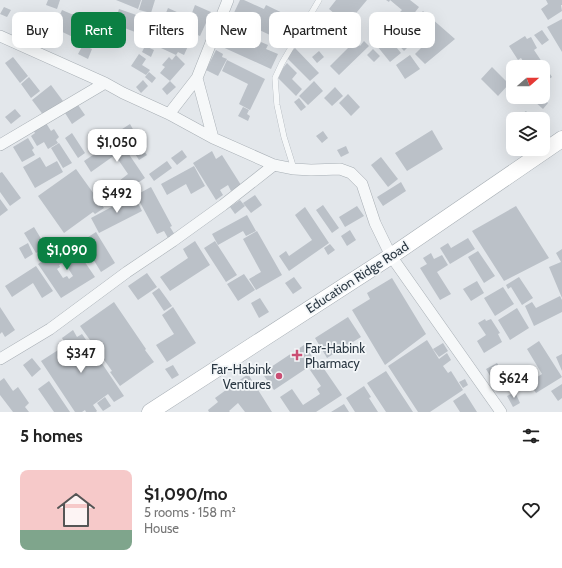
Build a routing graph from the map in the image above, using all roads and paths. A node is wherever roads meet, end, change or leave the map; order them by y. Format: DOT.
graph roads {
  1 [pos="319,0"];
  2 [pos="224,2"];
  3 [pos="0,36"];
  4 [pos="197,78"];
  5 [pos="105,84"];
  6 [pos="168,114"];
  7 [pos="213,138"];
  8 [pos="562,139"];
  9 [pos="0,145"];
  10 [pos="274,166"];
  11 [pos="294,169"];
  12 [pos="391,256"];
  13 [pos="0,359"];
  14 [pos="150,412"];
  15 [pos="501,412"];
  1 -- 11 [label="lane"];
  2 -- 4 [label="street"];
  3 -- 5 [label="street"];
  4 -- 6 [label="street"];
  4 -- 7 [label="street"];
  5 -- 6 [label="street"];
  5 -- 9 [label="street"];
  6 -- 7 [label="street"];
  7 -- 10 [label="street"];
  8 -- 12 [label="main road, Education Ridge Road"];
  10 -- 11 [label="street"];
  10 -- 13 [label="street"];
  11 -- 12 [label="street"];
  12 -- 14 [label="main road, Education Ridge Road"];
  12 -- 15 [label="street"];
}
